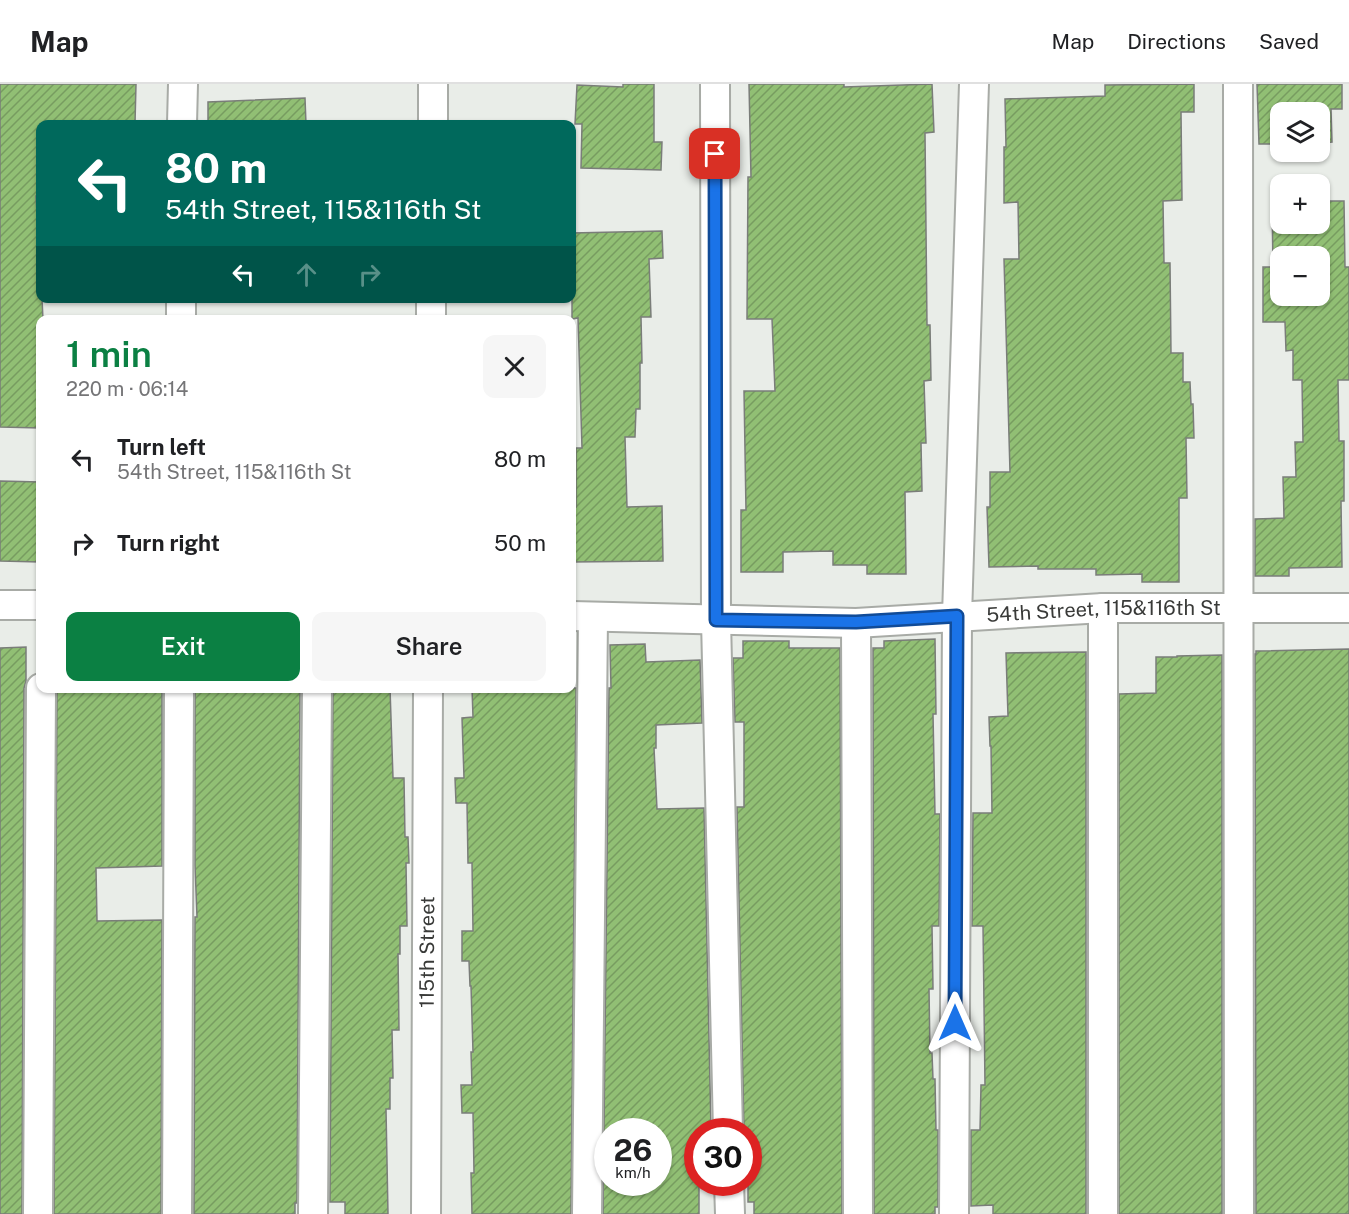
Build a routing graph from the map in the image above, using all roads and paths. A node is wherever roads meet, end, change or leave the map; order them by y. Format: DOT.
graph roads {
  1 [pos="183,84"];
  2 [pos="433,84"];
  3 [pos="715,84"];
  4 [pos="974,84"];
  5 [pos="1238,84"];
  6 [pos="182,120"];
  7 [pos="433,120"];
  8 [pos="0,605"];
  9 [pos="36,605"];
  10 [pos="1102,608"];
  11 [pos="1238,608"];
  12 [pos="1349,608"];
  13 [pos="957,616"];
  14 [pos="582,617"];
  15 [pos="716,620"];
  16 [pos="856,622"];
  17 [pos="41,693"];
  18 [pos="179,693"];
  19 [pos="317,693"];
  20 [pos="428,693"];
  21 [pos="728,1118"];
  22 [pos="729,1196"];
  23 [pos="38,1214"];
  24 [pos="177,1214"];
  25 [pos="313,1214"];
  26 [pos="426,1214"];
  27 [pos="587,1214"];
  28 [pos="730,1214"];
  29 [pos="858,1214"];
  30 [pos="954,1214"];
  31 [pos="1103,1214"];
  32 [pos="1239,1214"];
  1 -- 6 [label="street"];
  2 -- 7 [label="street"];
  3 -- 15 [label="street"];
  4 -- 13 [label="street"];
  5 -- 11 [label="street"];
  8 -- 9 [label="street"];
  10 -- 11 [label="street, 54th Street, 115&116th St"];
  10 -- 13 [label="street, 54th Street, 115&116th St"];
  10 -- 31 [label="street"];
  11 -- 12 [label="street, 54th Street, 115&116th St"];
  11 -- 32 [label="street"];
  13 -- 16 [label="street, 54th Street, 115&116th St"];
  13 -- 30 [label="street"];
  14 -- 15 [label="street, 54th Street, 115&116th St"];
  14 -- 27 [label="street"];
  15 -- 16 [label="street, 54th Street, 115&116th St"];
  15 -- 21 [label="street"];
  16 -- 29 [label="street"];
  17 -- 23 [label="street"];
  18 -- 24 [label="street"];
  19 -- 25 [label="street"];
  20 -- 26 [label="street, 115th Street"];
  22 -- 28 [label="street"];
}
